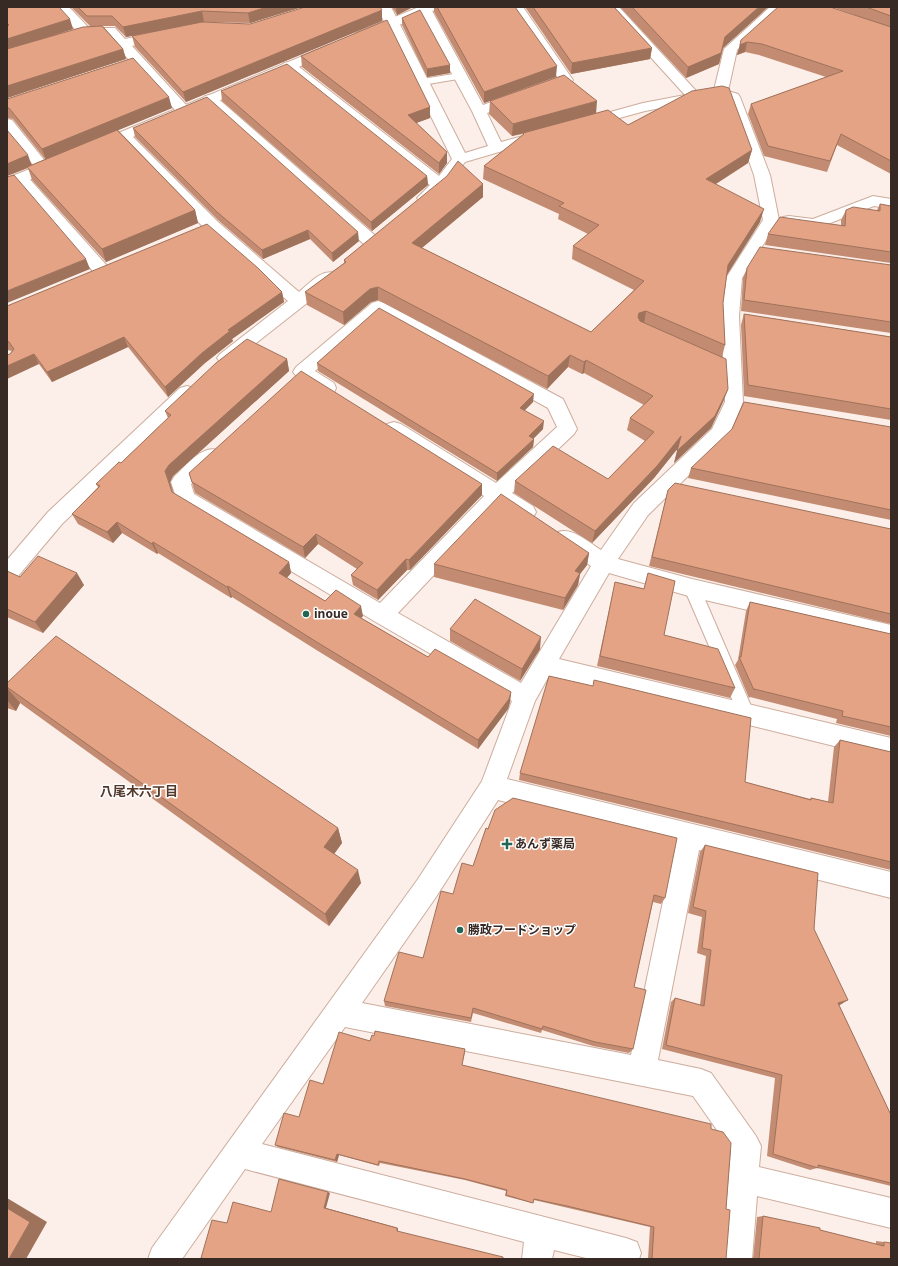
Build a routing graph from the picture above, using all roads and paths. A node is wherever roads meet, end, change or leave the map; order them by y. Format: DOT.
graph roads {
  1 [pos="62,7"];
  2 [pos="384,7"];
  3 [pos="516,7"];
  4 [pos="612,7"];
  5 [pos="778,7"];
  6 [pos="426,8"];
  7 [pos="392,23"];
  8 [pos="85,32"];
  9 [pos="174,33"];
  10 [pos="71,37"];
  11 [pos="123,44"];
  12 [pos="138,62"];
  13 [pos="289,66"];
  14 [pos="123,67"];
  15 [pos="460,76"];
  16 [pos="422,82"];
  17 [pos="720,93"];
  18 [pos="695,98"];
  19 [pos="210,99"];
  20 [pos="184,110"];
  21 [pos="479,111"];
  22 [pos="7,123"];
  23 [pos="124,136"];
  24 [pos="496,147"];
  25 [pos="460,159"];
  26 [pos="44,169"];
  27 [pos="14,181"];
  28 [pos="440,185"];
  29 [pos="891,204"];
  30 [pos="412,209"];
  31 [pos="771,220"];
  32 [pos="359,252"];
  33 [pos="341,267"];
  34 [pos="103,271"];
  35 [pos="298,302"];
  36 [pos="343,397"];
  37 [pos="376,418"];
  38 [pos="227,440"];
  39 [pos="669,483"];
  40 [pos="692,488"];
  41 [pos="498,494"];
  42 [pos="604,563"];
  43 [pos="7,575"];
  44 [pos="692,588"];
  45 [pos="382,615"];
  46 [pos="891,634"];
  47 [pos="544,665"];
  48 [pos="525,697"];
  49 [pos="746,713"];
  50 [pos="891,749"];
  51 [pos="492,787"];
  52 [pos="689,835"];
  53 [pos="891,885"];
  54 [pos="339,1012"];
  55 [pos="642,1070"];
  56 [pos="238,1152"];
  57 [pos="744,1178"];
  58 [pos="891,1213"];
  59 [pos="539,1245"];
  60 [pos="626,1253"];
  61 [pos="163,1259"];
  62 [pos="738,1259"];
  1 -- 8 [label="street"];
  2 -- 7 [label="street"];
  3 -- 21 [label="street"];
  4 -- 18 [label="street"];
  5 -- 17 [label="street"];
  6 -- 7 [label="street"];
  6 -- 15 [label="street"];
  7 -- 13 [label="street"];
  7 -- 16 [label="street"];
  8 -- 10 [label="street"];
  8 -- 11 [label="street"];
  9 -- 11 [label="street"];
  11 -- 12 [label="street"];
  12 -- 14 [label="street"];
  12 -- 20 [label="street"];
  13 -- 19 [label="street"];
  13 -- 28 [label="street"];
  15 -- 16 [label="lane"];
  15 -- 21 [label="street"];
  16 -- 25 [label="street"];
  17 -- 18 [label="street"];
  17 -- 31 [label="street"];
  18 -- 24 [label="street"];
  19 -- 20 [label="street"];
  19 -- 32 [label="street"];
  20 -- 23 [label="street"];
  21 -- 24 [label="street"];
  22 -- 26 [label="street"];
  23 -- 26 [label="street"];
  23 -- 35 [label="street"];
  24 -- 25 [label="street"];
  25 -- 28 [label="street"];
  26 -- 27 [label="street"];
  27 -- 34 [label="street"];
  28 -- 30 [label="street"];
  29 -- 31 [label="street"];
  31 -- 39 [label="street"];
  33 -- 35 [label="street"];
  35 -- 43 [label="street"];
  36 -- 41 [label="street"];
  37 -- 41 [label="street"];
  38 -- 45 [label="street"];
  39 -- 40 [label="street"];
  39 -- 42 [label="street"];
  41 -- 42 [label="street"];
  41 -- 45 [label="street"];
  42 -- 44 [label="street"];
  42 -- 47 [label="street"];
  44 -- 46 [label="street"];
  44 -- 49 [label="lane"];
  45 -- 48 [label="street"];
  47 -- 48 [label="street"];
  47 -- 49 [label="street"];
  48 -- 51 [label="street"];
  49 -- 50 [label="street"];
  51 -- 52 [label="street"];
  51 -- 54 [label="street"];
  52 -- 53 [label="street"];
  52 -- 55 [label="street"];
  54 -- 55 [label="street"];
  54 -- 56 [label="street"];
  55 -- 57 [label="street"];
  56 -- 59 [label="street"];
  56 -- 61 [label="street"];
  57 -- 58 [label="street"];
  57 -- 62 [label="street"];
  59 -- 60 [label="street"];
}
